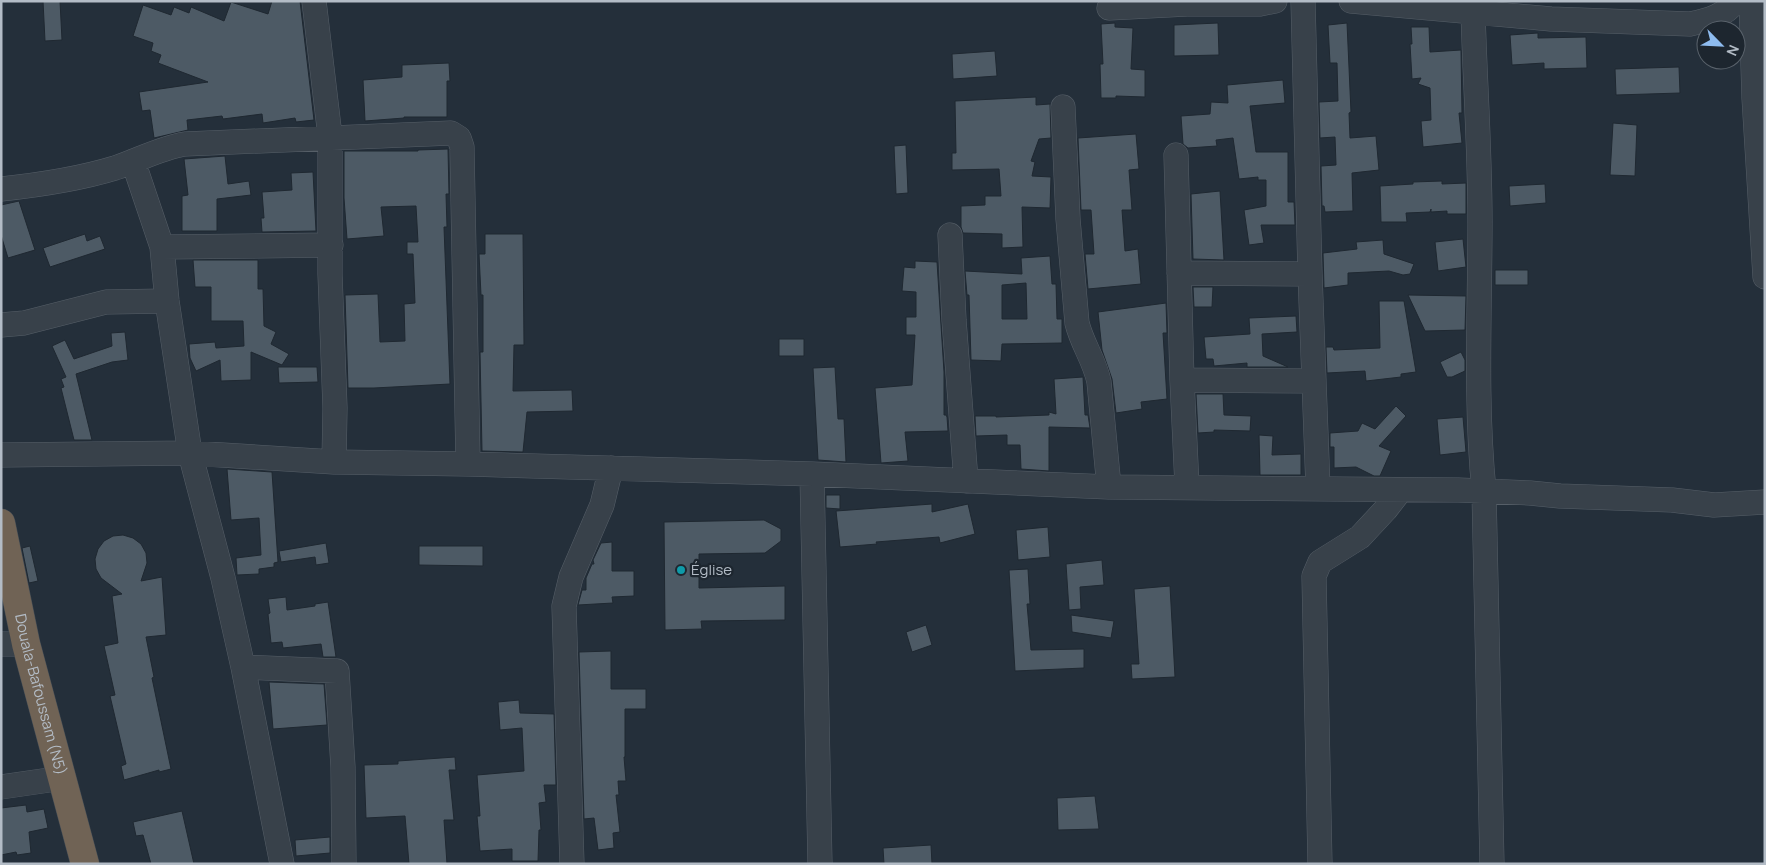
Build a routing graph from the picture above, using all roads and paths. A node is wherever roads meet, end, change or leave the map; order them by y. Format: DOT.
graph roads {
  1 [pos="314,1"];
  2 [pos="1275,1"];
  3 [pos="1303,1"];
  4 [pos="1351,1"];
  5 [pos="1736,1"];
  6 [pos="1751,1"];
  7 [pos="1109,8"];
  8 [pos="1473,12"];
  9 [pos="1063,107"];
  10 [pos="330,136"];
  11 [pos="1176,155"];
  12 [pos="133,161"];
  13 [pos="1,190"];
  14 [pos="950,235"];
  15 [pos="331,245"];
  16 [pos="162,247"];
  17 [pos="1179,273"];
  18 [pos="1310,274"];
  19 [pos="1765,276"];
  20 [pos="167,301"];
  21 [pos="1,325"];
  22 [pos="1182,380"];
  23 [pos="1314,381"];
  24 [pos="190,453"];
  25 [pos="1,455"];
  26 [pos="334,462"];
  27 [pos="468,464"];
  28 [pos="612,468"];
  29 [pos="812,474"];
  30 [pos="966,481"];
  31 [pos="1187,486"];
  32 [pos="1109,487"];
  33 [pos="1318,488"];
  34 [pos="1400,490"];
  35 [pos="1484,491"];
  36 [pos="1765,502"];
  37 [pos="1,523"];
  38 [pos="14,644"];
  39 [pos="243,667"];
  40 [pos="63,778"];
  41 [pos="1,787"];
  42 [pos="85,864"];
  43 [pos="282,864"];
  44 [pos="344,864"];
  45 [pos="572,864"];
  46 [pos="820,864"];
  47 [pos="1320,864"];
  48 [pos="1492,864"];
  1 -- 10 [label="street"];
  2 -- 7 [label="street"];
  3 -- 18 [label="street"];
  4 -- 8 [label="street"];
  5 -- 8 [label="street"];
  6 -- 19 [label="street"];
  8 -- 35 [label="street"];
  9 -- 32 [label="street"];
  10 -- 12 [label="street"];
  10 -- 15 [label="street"];
  10 -- 27 [label="street"];
  11 -- 17 [label="street"];
  12 -- 13 [label="street"];
  12 -- 16 [label="street"];
  14 -- 30 [label="street"];
  15 -- 16 [label="street"];
  15 -- 26 [label="street"];
  16 -- 20 [label="street"];
  17 -- 18 [label="street"];
  17 -- 22 [label="street"];
  18 -- 23 [label="street"];
  20 -- 21 [label="street"];
  20 -- 24 [label="street"];
  22 -- 23 [label="street"];
  22 -- 31 [label="street"];
  23 -- 33 [label="street"];
  24 -- 25 [label="street"];
  24 -- 26 [label="street"];
  24 -- 39 [label="street"];
  26 -- 27 [label="street"];
  27 -- 28 [label="street"];
  28 -- 29 [label="street"];
  28 -- 45 [label="street"];
  29 -- 30 [label="street"];
  29 -- 46 [label="street"];
  30 -- 32 [label="street"];
  31 -- 32 [label="street"];
  31 -- 33 [label="street"];
  33 -- 34 [label="street"];
  34 -- 35 [label="street"];
  34 -- 47 [label="street"];
  35 -- 36 [label="street"];
  35 -- 48 [label="street"];
  37 -- 38 [label="highway, Douala-Bafoussam (N5)"];
  38 -- 40 [label="highway, Douala-Bafoussam (N5)"];
  39 -- 43 [label="street"];
  39 -- 44 [label="street"];
  40 -- 41 [label="street"];
  40 -- 42 [label="highway, Douala-Bafoussam (N5)"];
}
